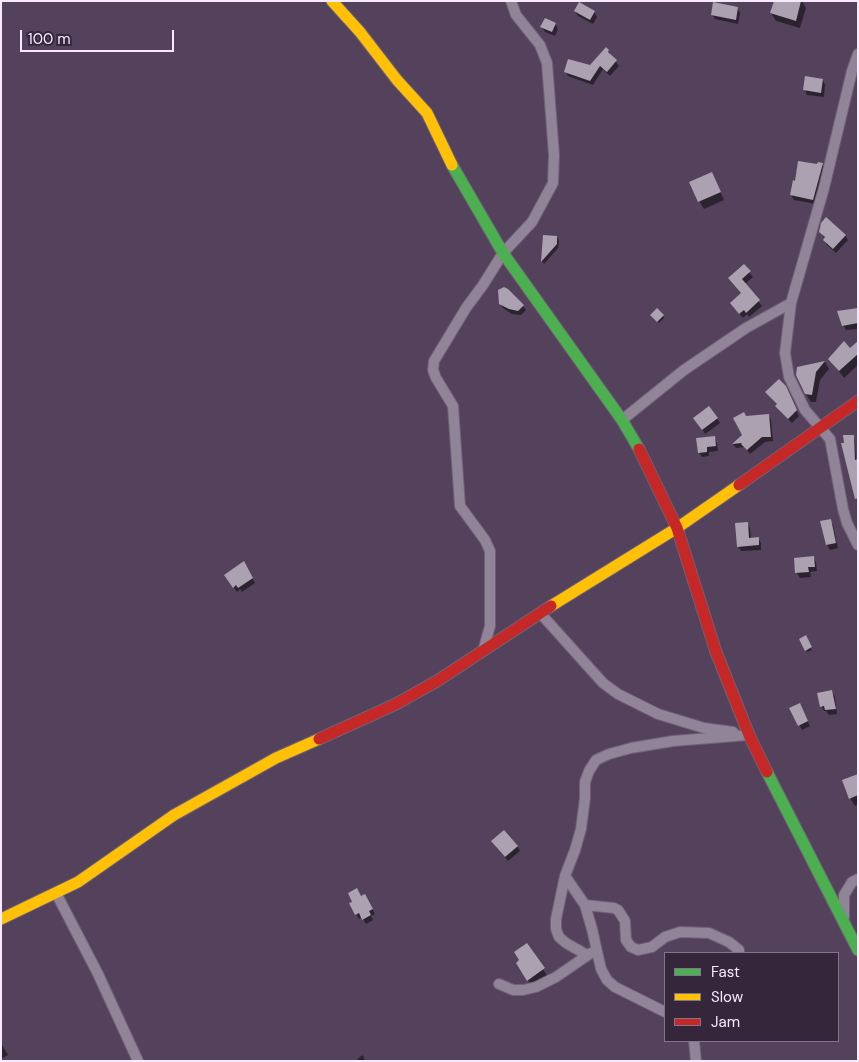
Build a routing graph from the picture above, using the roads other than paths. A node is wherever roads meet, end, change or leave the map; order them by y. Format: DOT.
graph roads {
  1 [pos="332,1"];
  2 [pos="511,1"];
  3 [pos="858,54"];
  4 [pos="503,253"];
  5 [pos="791,303"];
  6 [pos="858,401"];
  7 [pos="622,420"];
  8 [pos="821,427"];
  9 [pos="678,528"];
  10 [pos="858,545"];
  11 [pos="540,614"];
  12 [pos="483,651"];
  13 [pos="749,735"];
  14 [pos="565,876"];
  15 [pos="858,879"];
  16 [pos="56,893"];
  17 [pos="585,905"];
  18 [pos="1,919"];
  19 [pos="844,920"];
  20 [pos="858,950"];
  21 [pos="739,952"];
  22 [pos="592,953"];
  23 [pos="499,984"];
  24 [pos="664,1012"];
  25 [pos="694,1042"];
  26 [pos="138,1061"];
  27 [pos="696,1061"];
  1 -- 4 [label="street"];
  2 -- 4 [label="street"];
  3 -- 5 [label="street"];
  4 -- 7 [label="street"];
  4 -- 12 [label="street"];
  5 -- 7 [label="street"];
  5 -- 8 [label="street"];
  6 -- 8 [label="street"];
  7 -- 9 [label="street"];
  8 -- 9 [label="street"];
  8 -- 10 [label="street"];
  9 -- 11 [label="street"];
  9 -- 13 [label="street"];
  11 -- 12 [label="street"];
  11 -- 13 [label="street"];
  12 -- 16 [label="street"];
  13 -- 14 [label="street"];
  13 -- 19 [label="street"];
  14 -- 17 [label="street"];
  14 -- 22 [label="street"];
  15 -- 19 [label="street"];
  16 -- 18 [label="street"];
  16 -- 26 [label="street"];
  17 -- 21 [label="street"];
  17 -- 22 [label="street"];
  19 -- 20 [label="street"];
  22 -- 23 [label="street"];
  22 -- 24 [label="street"];
  25 -- 27 [label="street"];
}
